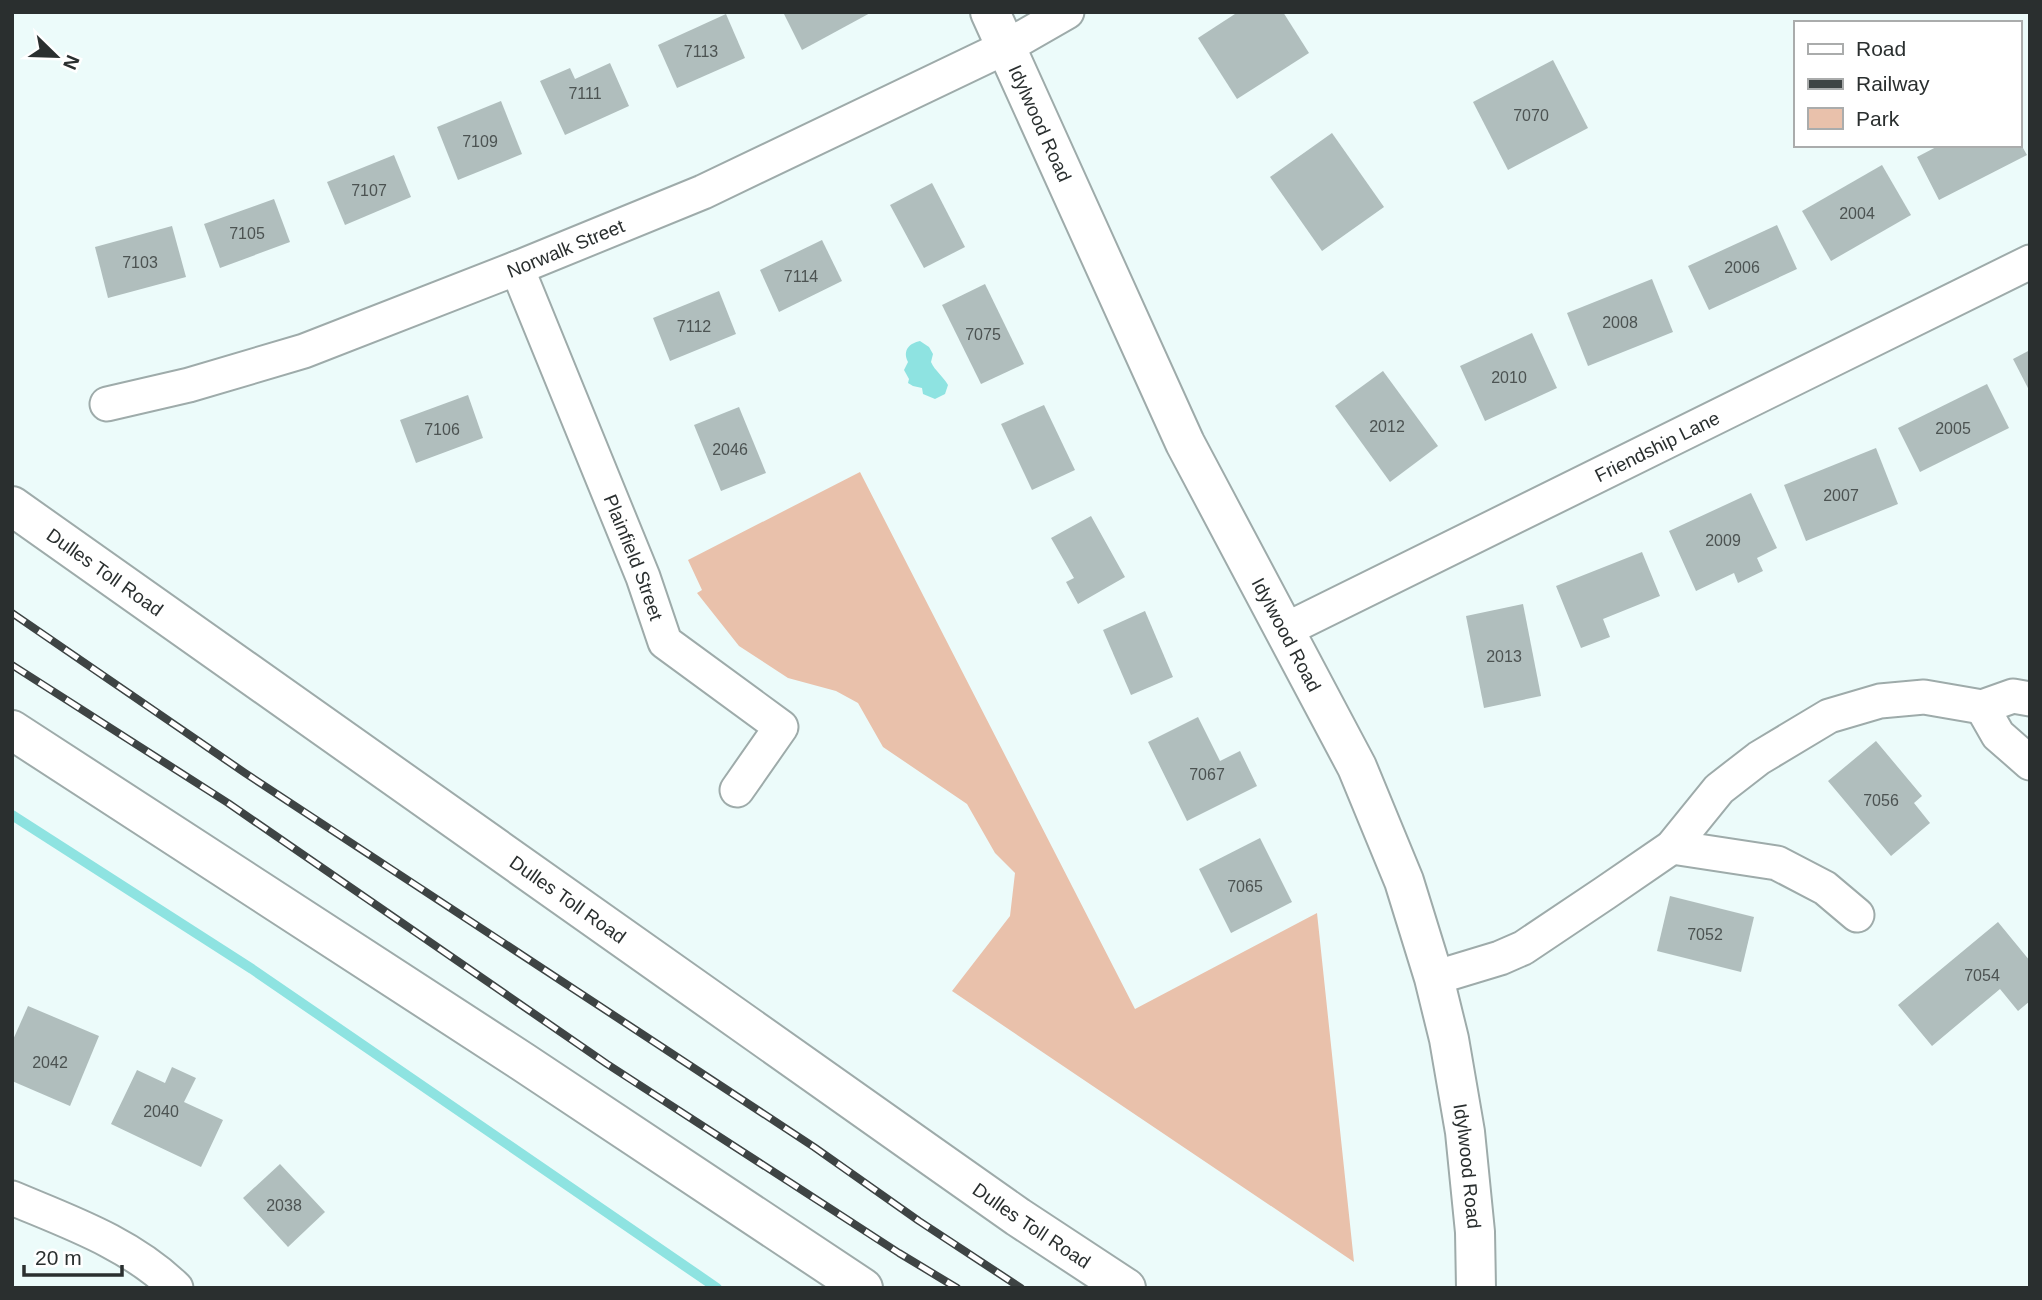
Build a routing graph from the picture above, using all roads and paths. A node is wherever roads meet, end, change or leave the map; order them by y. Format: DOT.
graph roads {
  1 [pos="990,12"];
  2 [pos="1067,12"];
  3 [pos="1006,47"];
  4 [pos="2030,262"];
  5 [pos="517,268"];
  6 [pos="107,404"];
  7 [pos="12,506"];
  8 [pos="1285,630"];
  9 [pos="2030,699"];
  10 [pos="1982,707"];
  11 [pos="12,730"];
  12 [pos="2030,763"];
  13 [pos="737,790"];
  14 [pos="1672,847"];
  15 [pos="1857,915"];
  16 [pos="1434,978"];
  17 [pos="12,1198"];
  18 [pos="176,1288"];
  19 [pos="863,1288"];
  20 [pos="1126,1288"];
  21 [pos="1476,1288"];
  1 -- 3 [label="main road, Idylwood Road"];
  2 -- 3 [label="street, Norwalk Street"];
  3 -- 5 [label="street, Norwalk Street"];
  3 -- 8 [label="main road, Idylwood Road"];
  4 -- 8 [label="street, Friendship Lane"];
  5 -- 6 [label="street, Norwalk Street"];
  5 -- 13 [label="street, Plainfield Street"];
  7 -- 20 [label="main road, Dulles Toll Road"];
  8 -- 16 [label="main road, Idylwood Road"];
  9 -- 10 [label="street"];
  10 -- 12 [label="street"];
  10 -- 14 [label="street"];
  11 -- 19 [label="main road"];
  14 -- 15 [label="street"];
  14 -- 16 [label="street"];
  16 -- 21 [label="main road, Idylwood Road"];
  17 -- 18 [label="street"];
}
